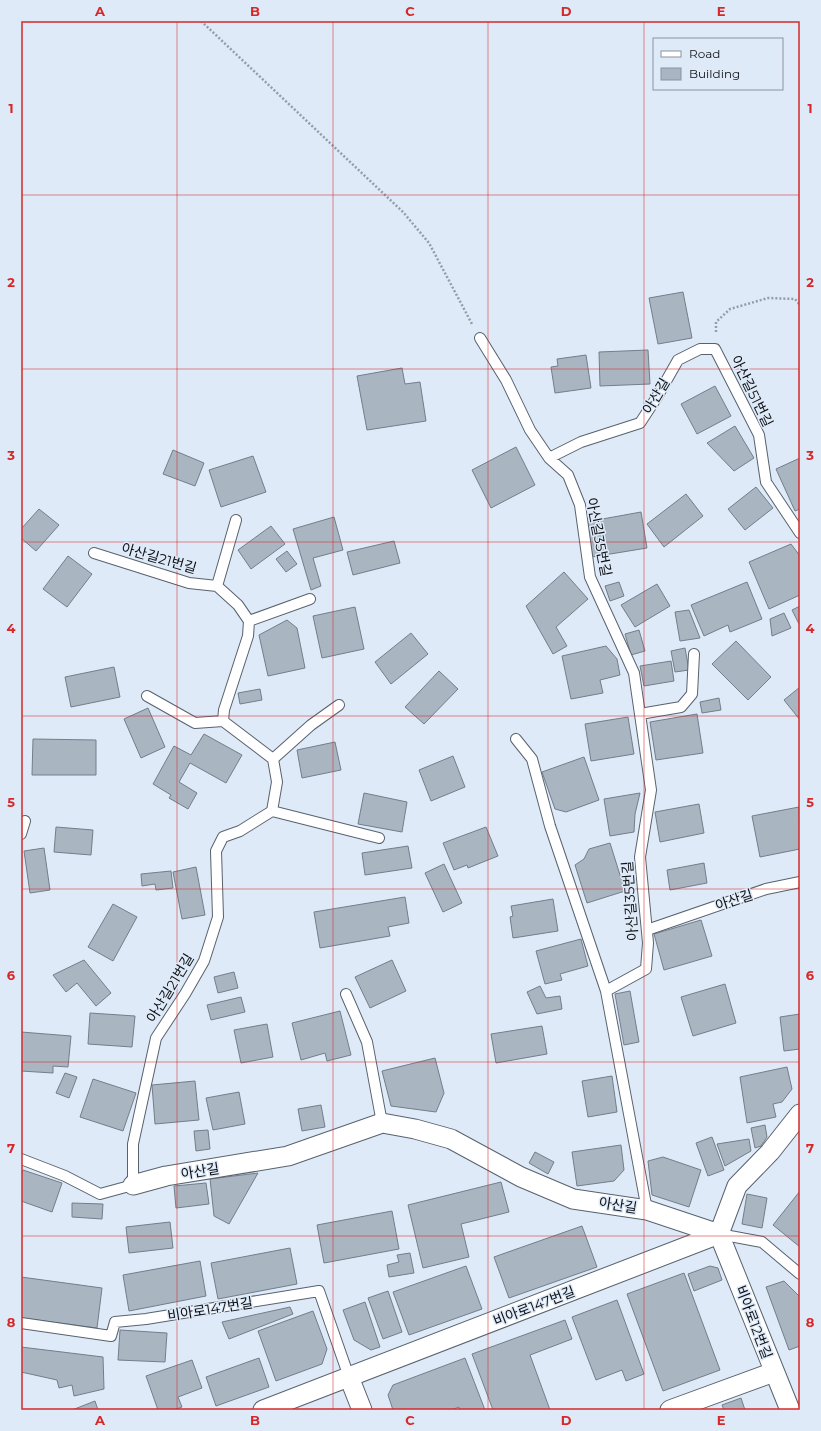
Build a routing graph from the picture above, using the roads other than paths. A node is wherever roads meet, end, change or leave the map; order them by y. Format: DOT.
graph roads {
  1 [pos="480,338"];
  2 [pos="715,348"];
  3 [pos="549,458"];
  4 [pos="236,520"];
  5 [pos="800,533"];
  6 [pos="94,553"];
  7 [pos="217,586"];
  8 [pos="310,599"];
  9 [pos="249,621"];
  10 [pos="694,654"];
  11 [pos="147,696"];
  12 [pos="339,705"];
  13 [pos="640,714"];
  14 [pos="223,721"];
  15 [pos="516,739"];
  16 [pos="273,759"];
  17 [pos="272,811"];
  18 [pos="25,821"];
  19 [pos="21,834"];
  20 [pos="379,838"];
  21 [pos="800,882"];
  22 [pos="647,930"];
  23 [pos="606,991"];
  24 [pos="346,994"];
  25 [pos="800,1114"];
  26 [pos="382,1123"];
  27 [pos="21,1159"];
  28 [pos="133,1185"];
  29 [pos="647,1210"];
  30 [pos="719,1234"];
  31 [pos="800,1274"];
  32 [pos="21,1324"];
  33 [pos="774,1372"];
  34 [pos="349,1377"];
  35 [pos="263,1410"];
  36 [pos="362,1410"];
  37 [pos="670,1410"];
  38 [pos="790,1410"];
  1 -- 3 [label="lane, 아산길35번길"];
  2 -- 3 [label="lane, 아산길"];
  2 -- 5 [label="lane, 아산길51번길"];
  3 -- 13 [label="lane, 아산길35번길"];
  4 -- 7 [label="lane"];
  6 -- 7 [label="lane, 아산길21번길"];
  7 -- 9 [label="lane"];
  8 -- 9 [label="lane"];
  9 -- 14 [label="lane"];
  10 -- 13 [label="lane"];
  11 -- 14 [label="lane"];
  12 -- 16 [label="lane"];
  13 -- 22 [label="lane, 아산길35번길"];
  14 -- 16 [label="lane"];
  15 -- 23 [label="lane"];
  16 -- 17 [label="lane"];
  17 -- 20 [label="lane"];
  17 -- 28 [label="lane, 아산길21번길"];
  18 -- 19 [label="lane"];
  21 -- 22 [label="lane, 아산길"];
  22 -- 23 [label="lane, 아산길35번길"];
  23 -- 29 [label="lane"];
  24 -- 26 [label="lane"];
  25 -- 30 [label="street"];
  26 -- 28 [label="street, 아산길"];
  26 -- 29 [label="street, 아산길"];
  27 -- 28 [label="lane, 아산길"];
  29 -- 30 [label="street, 아산길"];
  30 -- 31 [label="lane"];
  30 -- 33 [label="street, 비아로12번길"];
  30 -- 34 [label="street, 비아로147번길"];
  32 -- 34 [label="lane, 비아로147번길"];
  33 -- 37 [label="street"];
  33 -- 38 [label="street, 비아로12번길"];
  34 -- 35 [label="street, 비아로147번길"];
  34 -- 36 [label="street, 비아로147번길"];
}
